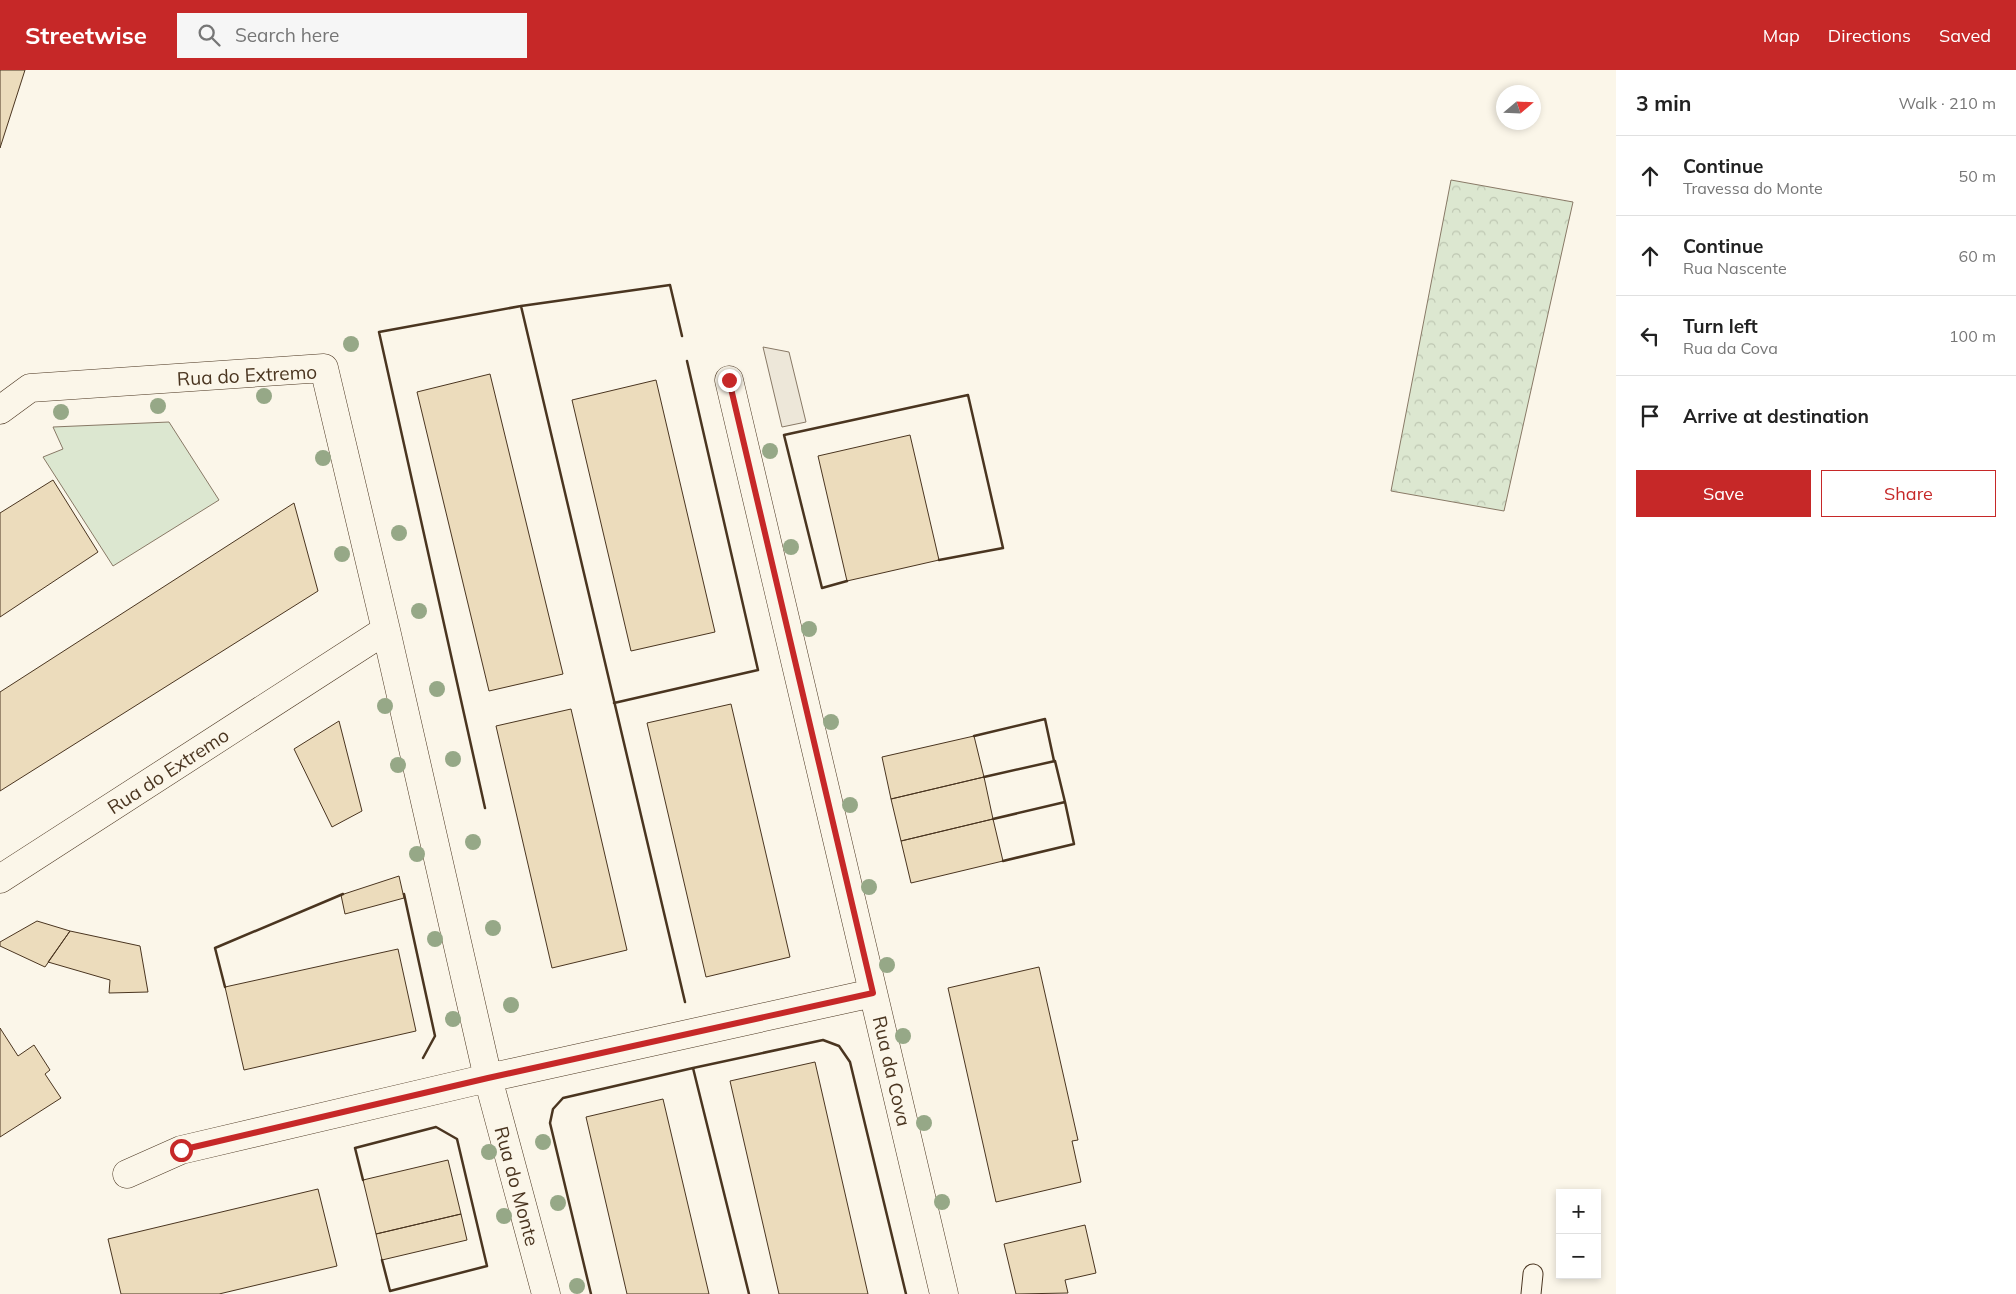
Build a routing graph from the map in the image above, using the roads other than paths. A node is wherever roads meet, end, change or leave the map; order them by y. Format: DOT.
graph roads {
  1 [pos="729,380"];
  2 [pos="0,410"];
  3 [pos="386,630"];
  4 [pos="0,879"];
  5 [pos="873,993"];
  6 [pos="488,1078"];
  7 [pos="127,1174"];
  8 [pos="1533,1274"];
  9 [pos="546,1294"];
  10 [pos="944,1294"];
  11 [pos="1532,1294"];
  1 -- 5 [label="street, Rua da Cova"];
  2 -- 3 [label="street, Rua do Extremo"];
  3 -- 4 [label="street, Rua do Extremo"];
  3 -- 6 [label="street, Rua do Extremo"];
  5 -- 6 [label="street"];
  5 -- 10 [label="street, Rua da Cova"];
  6 -- 7 [label="street"];
  6 -- 9 [label="street, Rua do Monte"];
  8 -- 11 [label="lane"];
}
